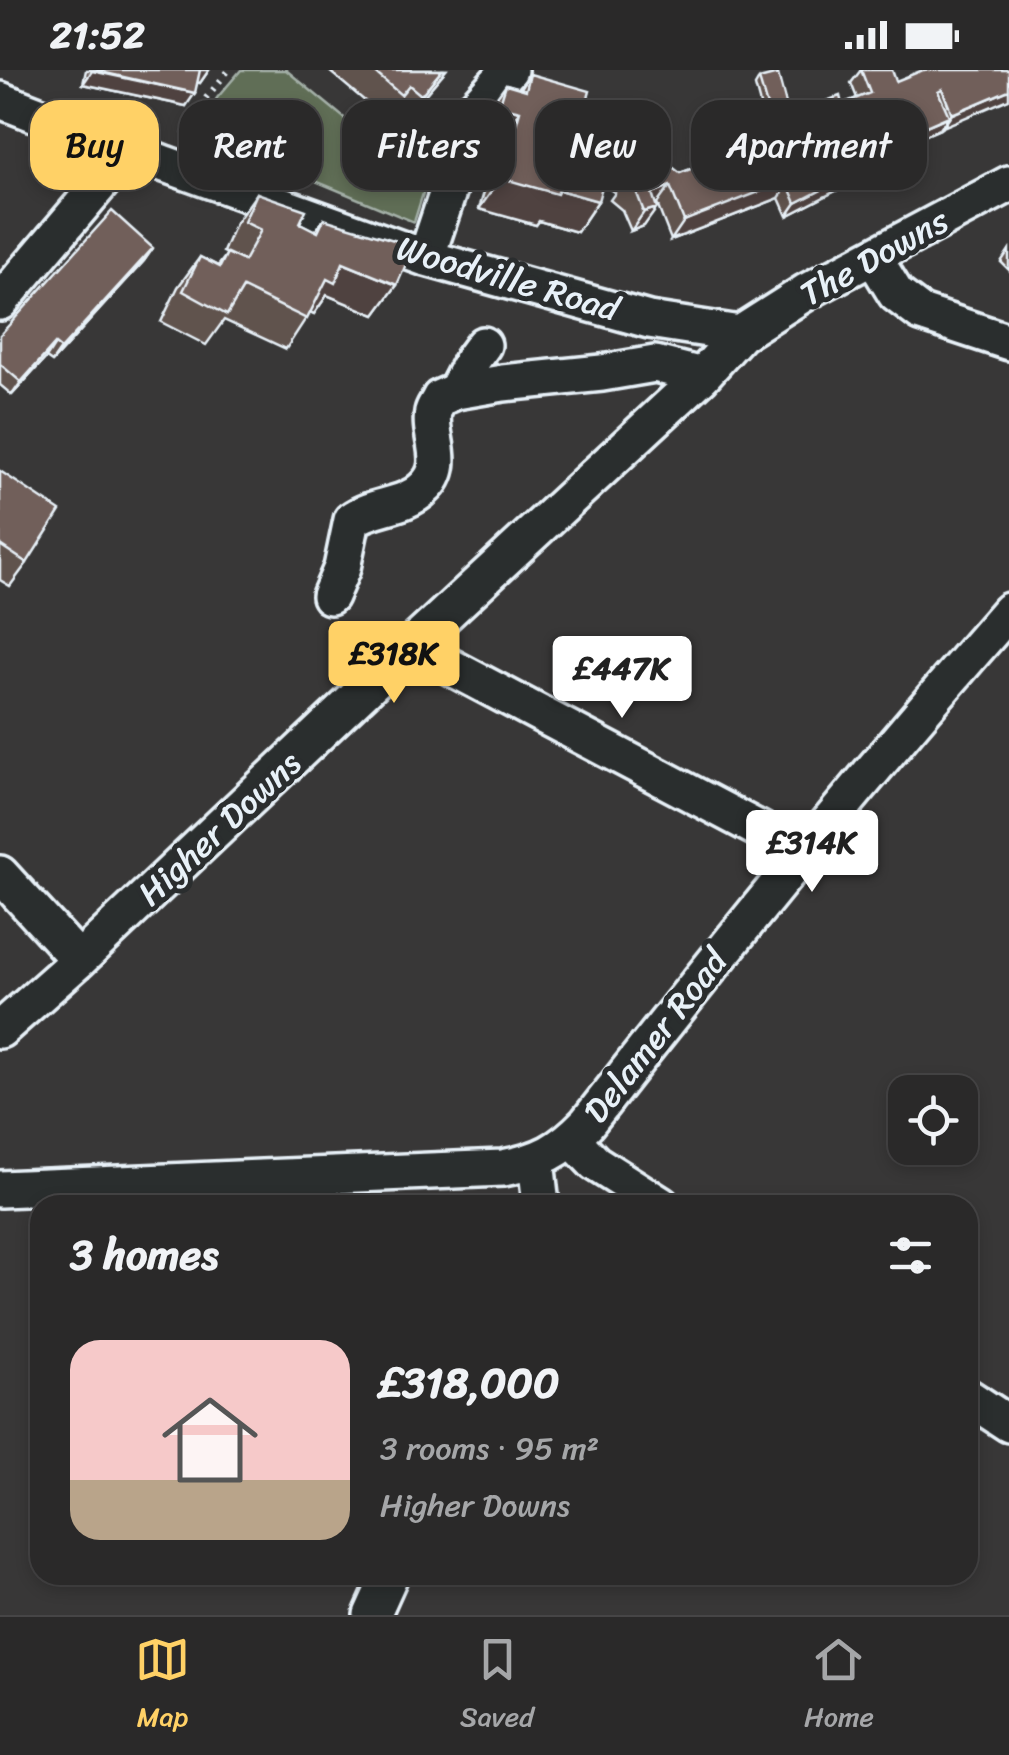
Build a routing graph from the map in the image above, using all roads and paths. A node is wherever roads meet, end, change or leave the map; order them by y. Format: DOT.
graph roads {
  1 [pos="229,70"];
  2 [pos="509,70"];
  3 [pos="0,100"];
  4 [pos="30,112"];
  5 [pos="159,162"];
  6 [pos="165,164"];
  7 [pos="1009,184"];
  8 [pos="96,190"];
  9 [pos="426,258"];
  10 [pos="874,258"];
  11 [pos="0,302"];
  12 [pos="740,334"];
  13 [pos="1009,342"];
  14 [pos="483,345"];
  15 [pos="702,376"];
  16 [pos="456,391"];
  17 [pos="330,596"];
  18 [pos="1009,611"];
  19 [pos="411,646"];
  20 [pos="804,853"];
  21 [pos="0,874"];
  22 [pos="78,960"];
  23 [pos="0,1030"];
  24 [pos="572,1139"];
  25 [pos="536,1160"];
  26 [pos="0,1189"];
  27 [pos="540,1195"];
  28 [pos="645,1195"];
  29 [pos="978,1404"];
  30 [pos="1009,1424"];
  31 [pos="386,1585"];
  32 [pos="372,1615"];
  1 -- 6 [label="path"];
  2 -- 9 [label="street"];
  3 -- 4 [label="street, Woodville Road"];
  5 -- 6 [label="street, Woodville Road"];
  6 -- 9 [label="street, Woodville Road"];
  7 -- 10 [label="street, The Downs"];
  8 -- 11 [label="street"];
  9 -- 12 [label="street, Woodville Road"];
  10 -- 12 [label="street, The Downs"];
  10 -- 13 [label="street"];
  12 -- 15 [label="street, Higher Downs"];
  14 -- 16 [label="street"];
  15 -- 16 [label="street"];
  15 -- 19 [label="street, Higher Downs"];
  16 -- 17 [label="street"];
  18 -- 20 [label="street, Delamer Road"];
  19 -- 20 [label="street"];
  19 -- 22 [label="street, Higher Downs"];
  20 -- 24 [label="street, Delamer Road"];
  21 -- 22 [label="street"];
  22 -- 23 [label="street, Higher Downs"];
  24 -- 25 [label="street, Delamer Road"];
  24 -- 28 [label="street"];
  25 -- 26 [label="street"];
  25 -- 27 [label="street"];
  29 -- 30 [label="street"];
  31 -- 32 [label="street"];
}
